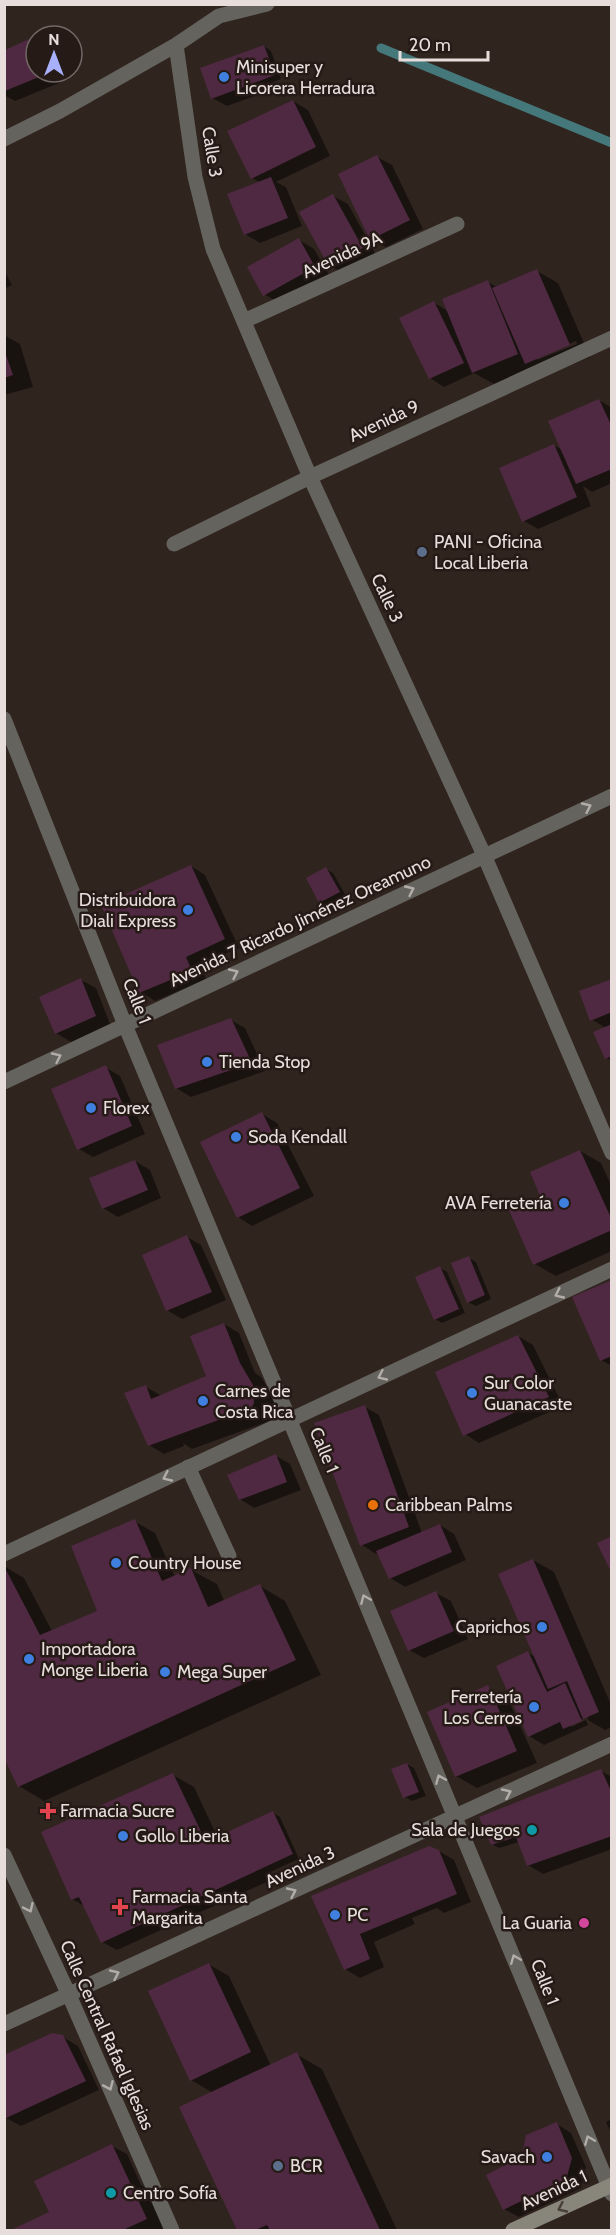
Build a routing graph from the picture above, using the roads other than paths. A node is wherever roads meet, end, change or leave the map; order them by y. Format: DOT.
graph roads {
  1 [pos="267,4"];
  2 [pos="223,10"];
  3 [pos="176,45"];
  4 [pos="4,139"];
  5 [pos="457,224"];
  6 [pos="244,321"];
  7 [pos="612,338"];
  8 [pos="310,477"];
  9 [pos="174,544"];
  10 [pos="4,719"];
  11 [pos="612,796"];
  12 [pos="484,855"];
  13 [pos="125,1025"];
  14 [pos="4,1082"];
  15 [pos="612,1153"];
  16 [pos="612,1269"];
  17 [pos="290,1419"];
  18 [pos="188,1467"];
  19 [pos="4,1554"];
  20 [pos="229,1556"];
  21 [pos="612,1744"];
  22 [pos="456,1816"];
  23 [pos="4,1855"];
  24 [pos="69,1995"];
  25 [pos="4,2024"];
  26 [pos="610,2188"];
  27 [pos="172,2230"];
  28 [pos="513,2230"];
  1 -- 2 [label="street"];
  2 -- 3 [label="street"];
  3 -- 4 [label="street"];
  3 -- 6 [label="street, Calle 3"];
  5 -- 6 [label="street, Avenida 9A"];
  6 -- 8 [label="street, Calle 3"];
  7 -- 8 [label="street, Avenida 9"];
  8 -- 9 [label="street, Avenida 9"];
  8 -- 12 [label="street, Calle 3"];
  10 -- 13 [label="street, Calle 1"];
  12 -- 11 [label="street, Avenida 7 Ricardo Jiménez Oreamuno, one-way"];
  13 -- 12 [label="street, Avenida 7 Ricardo Jiménez Oreamuno, one-way"];
  12 -- 15 [label="street, Calle 3"];
  14 -- 13 [label="street, Avenida 7 Ricardo Jiménez Oreamuno, one-way"];
  13 -- 17 [label="street, Calle 1"];
  16 -- 17 [label="street, one-way"];
  17 -- 18 [label="street"];
  22 -- 17 [label="street, Calle 1, one-way"];
  18 -- 19 [label="street, one-way"];
  18 -- 20 [label="street"];
  22 -- 21 [label="street, Avenida 3, one-way"];
  24 -- 22 [label="street, Avenida 3, one-way"];
  26 -- 22 [label="street, Calle 1, one-way"];
  23 -- 24 [label="street, Calle Central Rafael Iglesias, one-way"];
  24 -- 25 [label="street, Avenida 3"];
  24 -- 27 [label="street, Calle Central Rafael Iglesias, one-way"];
  26 -- 28 [label="street, Avenida 1, one-way"];
}
